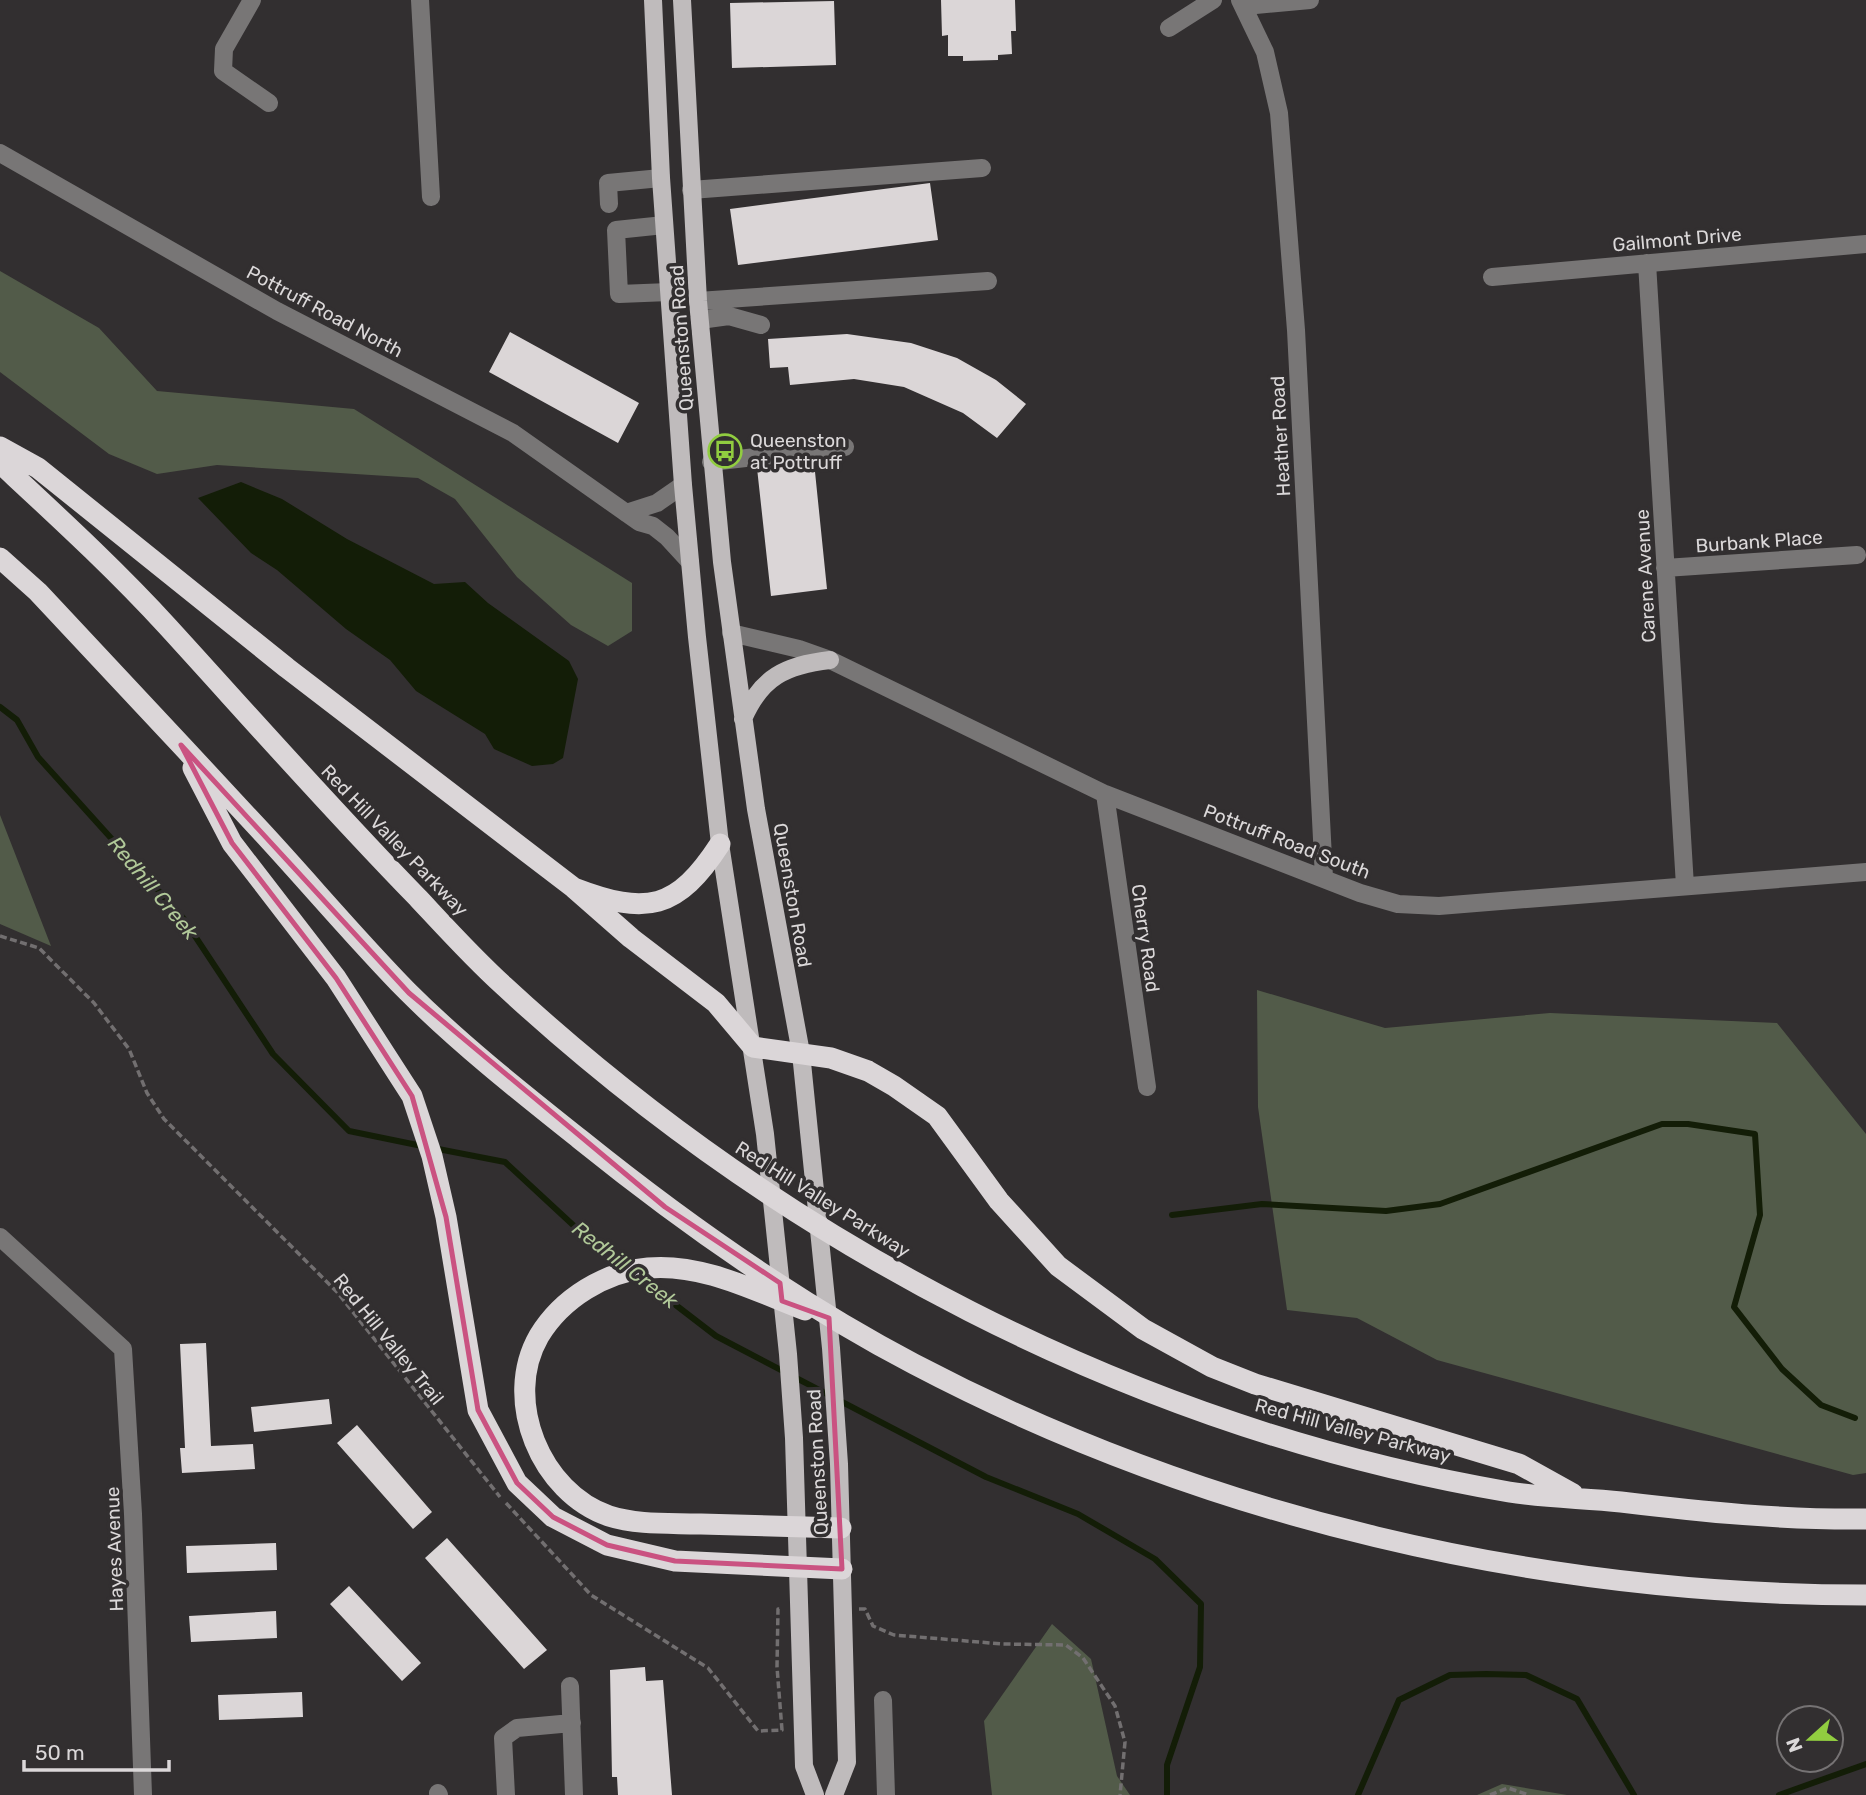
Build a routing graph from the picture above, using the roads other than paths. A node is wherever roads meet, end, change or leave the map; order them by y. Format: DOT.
graph roads {
  1 [pos="252,0"];
  2 [pos="420,0"];
  3 [pos="653,0"];
  4 [pos="682,0"];
  5 [pos="1213,0"];
  6 [pos="1310,0"];
  7 [pos="1242,3"];
  8 [pos="1169,28"];
  9 [pos="270,103"];
  10 [pos="0,153"];
  11 [pos="982,168"];
  12 [pos="661,178"];
  13 [pos="691,190"];
  14 [pos="431,197"];
  15 [pos="609,204"];
  16 [pos="664,225"];
  17 [pos="1866,244"];
  18 [pos="1647,263"];
  19 [pos="1492,277"];
  20 [pos="988,281"];
  21 [pos="669,292"];
  22 [pos="698,301"];
  23 [pos="700,320"];
  24 [pos="761,325"];
  25 [pos="0,447"];
  26 [pos="845,447"];
  27 [pos="711,462"];
  28 [pos="0,463"];
  29 [pos="682,485"];
  30 [pos="626,513"];
  31 [pos="1857,555"];
  32 [pos="0,558"];
  33 [pos="690,562"];
  34 [pos="1665,568"];
  35 [pos="731,633"];
  36 [pos="831,660"];
  37 [pos="743,719"];
  38 [pos="181,744"];
  39 [pos="1105,794"];
  40 [pos="720,844"];
  41 [pos="1866,872"];
  42 [pos="1324,877"];
  43 [pos="1685,886"];
  44 [pos="574,888"];
  45 [pos="753,1047"];
  46 [pos="801,1053"];
  47 [pos="1147,1087"];
  48 [pos="0,1237"];
  49 [pos="840,1322"];
  50 [pos="1580,1498"];
  51 [pos="1866,1519"];
  52 [pos="797,1527"];
  53 [pos="841,1528"];
  54 [pos="797,1568"];
  55 [pos="842,1569"];
  56 [pos="1866,1595"];
  57 [pos="570,1686"];
  58 [pos="883,1700"];
  59 [pos="572,1723"];
  60 [pos="143,1795"];
  61 [pos="506,1795"];
  62 [pos="574,1795"];
  63 [pos="815,1795"];
  64 [pos="834,1795"];
  65 [pos="886,1795"];
  1 -- 9 [label="street"];
  2 -- 14 [label="street"];
  3 -- 12 [label="main road, Queenston Road"];
  4 -- 13 [label="main road, Queenston Road"];
  5 -- 8 [label="street"];
  6 -- 7 [label="street"];
  7 -- 42 [label="street, Heather Road"];
  10 -- 30 [label="street, Pottruff Road North"];
  11 -- 13 [label="street"];
  12 -- 15 [label="street"];
  12 -- 16 [label="main road, Queenston Road"];
  13 -- 22 [label="main road, Queenston Road"];
  16 -- 21 [label="main road, Queenston Road"];
  16 -- 21 [label="street"];
  17 -- 18 [label="street, Gailmont Drive"];
  18 -- 19 [label="street, Gailmont Drive"];
  18 -- 34 [label="street, Carene Avenue"];
  20 -- 22 [label="street"];
  21 -- 29 [label="main road, Queenston Road"];
  22 -- 23 [label="main road, Queenston Road"];
  23 -- 24 [label="street"];
  23 -- 27 [label="main road, Queenston Road"];
  25 -- 44 [label="highway"];
  26 -- 27 [label="street"];
  27 -- 35 [label="main road, Queenston Road"];
  28 -- 50 [label="highway, Red Hill Valley Parkway"];
  29 -- 30 [label="street"];
  29 -- 33 [label="main road, Queenston Road"];
  30 -- 33 [label="street, Pottruff Road North"];
  31 -- 34 [label="street, Burbank Place"];
  32 -- 38 [label="highway"];
  33 -- 40 [label="main road, Queenston Road"];
  34 -- 43 [label="street, Carene Avenue"];
  35 -- 36 [label="street, Pottruff Road South"];
  35 -- 37 [label="main road, Queenston Road"];
  36 -- 37 [label="main road"];
  36 -- 39 [label="street, Pottruff Road South"];
  37 -- 46 [label="main road, Queenston Road"];
  38 -- 49 [label="highway"];
  38 -- 54 [label="highway"];
  39 -- 42 [label="street, Pottruff Road South"];
  39 -- 47 [label="street, Cherry Road"];
  40 -- 44 [label="highway"];
  40 -- 45 [label="main road, Queenston Road"];
  41 -- 43 [label="street, Pottruff Road South"];
  42 -- 43 [label="street, Pottruff Road South"];
  44 -- 45 [label="highway"];
  45 -- 46 [label="highway"];
  45 -- 52 [label="main road, Queenston Road"];
  46 -- 50 [label="highway"];
  46 -- 53 [label="main road, Queenston Road"];
  48 -- 60 [label="street, Hayes Avenue"];
  49 -- 52 [label="highway"];
  49 -- 56 [label="highway"];
  50 -- 51 [label="highway, Red Hill Valley Parkway"];
  52 -- 53 [label="highway"];
  52 -- 54 [label="main road, Queenston Road"];
  53 -- 55 [label="main road, Queenston Road"];
  54 -- 55 [label="highway"];
  54 -- 63 [label="main road, Queenston Road"];
  55 -- 64 [label="main road, Queenston Road"];
  57 -- 59 [label="street"];
  58 -- 65 [label="street"];
  59 -- 61 [label="street"];
  59 -- 62 [label="street"];
}
